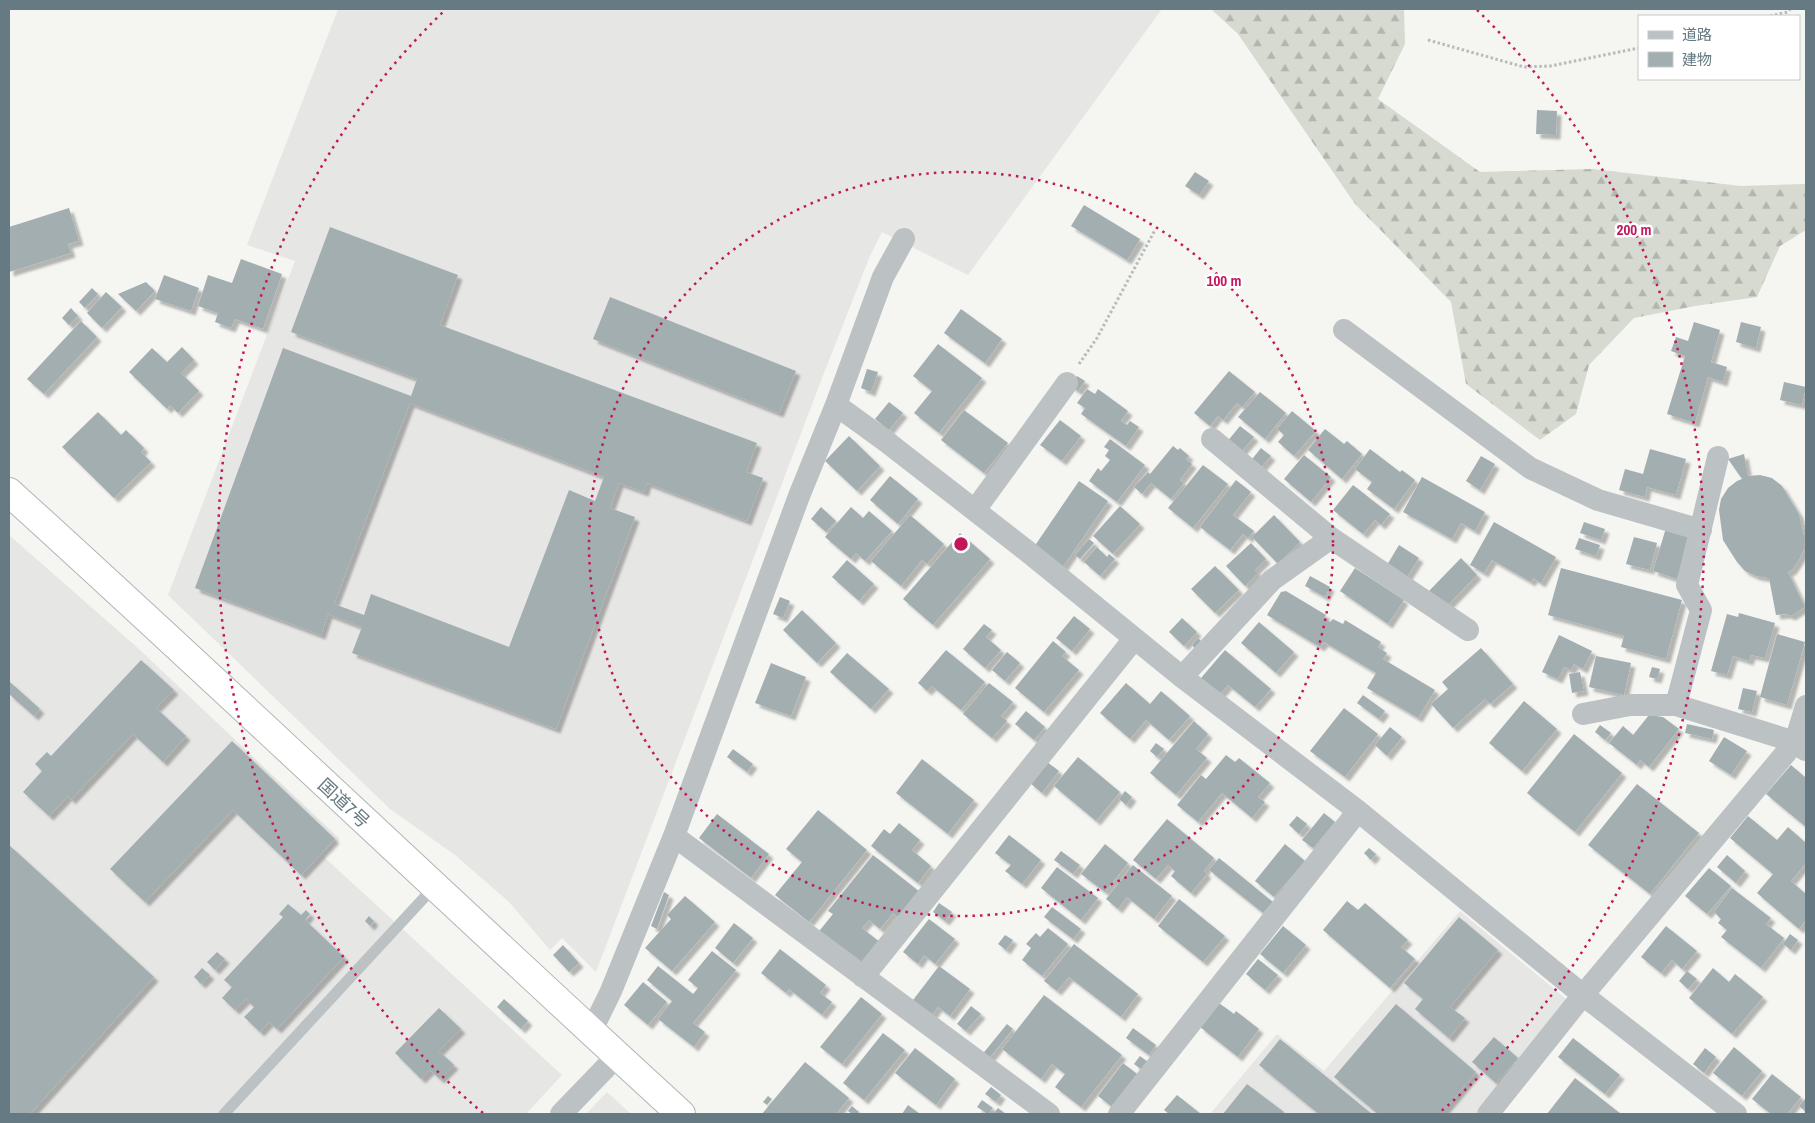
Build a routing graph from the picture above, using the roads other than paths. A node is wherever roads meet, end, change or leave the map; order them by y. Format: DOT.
graph roads {
  1 [pos="904,239"];
  2 [pos="1344,330"];
  3 [pos="1067,383"];
  4 [pos="836,406"];
  5 [pos="1212,439"];
  6 [pos="1718,457"];
  7 [pos="9,492"];
  8 [pos="975,510"];
  9 [pos="1701,530"];
  10 [pos="1331,538"];
  11 [pos="1468,630"];
  12 [pos="1134,639"];
  13 [pos="1182,677"];
  14 [pos="1676,705"];
  15 [pos="1806,706"];
  16 [pos="1583,714"];
  17 [pos="1801,746"];
  18 [pos="1358,811"];
  19 [pos="674,836"];
  20 [pos="434,888"];
  21 [pos="863,977"];
  22 [pos="1583,995"];
  23 [pos="591,1032"];
  24 [pos="617,1056"];
  25 [pos="224,1114"];
  26 [pos="560,1114"];
  27 [pos="681,1114"];
  28 [pos="1049,1114"];
  29 [pos="1119,1114"];
  30 [pos="1488,1114"];
  31 [pos="1736,1114"];
  1 -- 4 [label="street"];
  2 -- 9 [label="street"];
  3 -- 8 [label="street"];
  4 -- 8 [label="street"];
  4 -- 19 [label="street"];
  5 -- 10 [label="street"];
  6 -- 9 [label="street"];
  7 -- 20 [label="highway, 国道7号"];
  8 -- 12 [label="street"];
  9 -- 14 [label="street"];
  10 -- 11 [label="street"];
  10 -- 13 [label="street"];
  12 -- 13 [label="street"];
  12 -- 21 [label="street"];
  13 -- 18 [label="street"];
  14 -- 16 [label="street"];
  14 -- 17 [label="street"];
  15 -- 17 [label="street"];
  17 -- 22 [label="street"];
  18 -- 22 [label="street"];
  18 -- 29 [label="street"];
  19 -- 21 [label="street"];
  19 -- 23 [label="street"];
  20 -- 23 [label="highway, 国道7号"];
  20 -- 25 [label="lane"];
  21 -- 28 [label="street"];
  22 -- 30 [label="street"];
  22 -- 31 [label="street"];
  23 -- 24 [label="highway, 国道7号"];
  24 -- 26 [label="street"];
  24 -- 27 [label="highway, 国道7号"];
}
